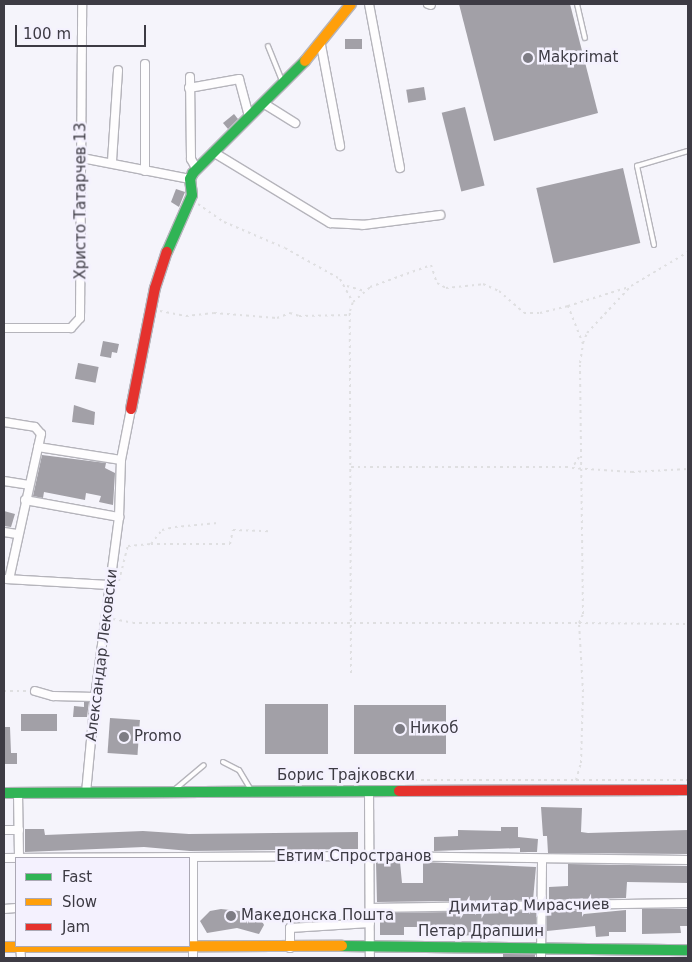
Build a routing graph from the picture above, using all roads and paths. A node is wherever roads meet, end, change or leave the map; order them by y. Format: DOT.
graph roads {
  1 [pos="82,4"];
  2 [pos="351,4"];
  3 [pos="369,4"];
  4 [pos="577,4"];
  5 [pos="585,38"];
  6 [pos="321,44"];
  7 [pos="268,46"];
  8 [pos="145,64"];
  9 [pos="118,70"];
  10 [pos="190,77"];
  11 [pos="283,83"];
  12 [pos="189,88"];
  13 [pos="263,103"];
  14 [pos="249,118"];
  15 [pos="295,123"];
  16 [pos="340,146"];
  17 [pos="688,151"];
  18 [pos="213,152"];
  19 [pos="82,158"];
  20 [pos="112,162"];
  21 [pos="196,168"];
  22 [pos="400,168"];
  23 [pos="144,171"];
  24 [pos="190,179"];
  25 [pos="190,200"];
  26 [pos="440,215"];
  27 [pos="654,245"];
  28 [pos="688,252"];
  29 [pos="347,286"];
  30 [pos="631,286"];
  31 [pos="364,290"];
  32 [pos="353,302"];
  33 [pos="568,306"];
  34 [pos="150,309"];
  35 [pos="350,314"];
  36 [pos="4,328"];
  37 [pos="583,344"];
  38 [pos="131,409"];
  39 [pos="4,422"];
  40 [pos="38,446"];
  41 [pos="580,454"];
  42 [pos="121,460"];
  43 [pos="351,467"];
  44 [pos="570,467"];
  45 [pos="580,469"];
  46 [pos="688,469"];
  47 [pos="4,481"];
  48 [pos="29,485"];
  49 [pos="25,500"];
  50 [pos="119,518"];
  51 [pos="218,523"];
  52 [pos="270,531"];
  53 [pos="4,532"];
  54 [pos="17,534"];
  55 [pos="151,544"];
  56 [pos="6,579"];
  57 [pos="109,585"];
  58 [pos="106,616"];
  59 [pos="351,623"];
  60 [pos="580,623"];
  61 [pos="688,624"];
  62 [pos="351,673"];
  63 [pos="4,691"];
  64 [pos="35,691"];
  65 [pos="95,697"];
  66 [pos="223,762"];
  67 [pos="204,764"];
  68 [pos="369,780"];
  69 [pos="576,780"];
  70 [pos="688,780"];
  71 [pos="688,790"];
  72 [pos="369,791"];
  73 [pos="172,792"];
  74 [pos="252,792"];
  75 [pos="4,793"];
  76 [pos="18,793"];
  77 [pos="86,793"];
  78 [pos="4,830"];
  79 [pos="19,830"];
  80 [pos="370,856"];
  81 [pos="19,857"];
  82 [pos="192,857"];
  83 [pos="542,860"];
  84 [pos="688,860"];
  85 [pos="688,903"];
  86 [pos="541,907"];
  87 [pos="190,908"];
  88 [pos="370,908"];
  89 [pos="370,923"];
  90 [pos="541,946"];
  91 [pos="42,947"];
  92 [pos="370,947"];
  93 [pos="290,948"];
  94 [pos="688,950"];
  95 [pos="193,954"];
  96 [pos="370,958"];
  97 [pos="541,958"];
  1 -- 19 [label="street, Христо Татарчев 13"];
  2 -- 6 [label="street"];
  3 -- 22 [label="street"];
  4 -- 5 [label="lane"];
  6 -- 11 [label="street"];
  6 -- 16 [label="street"];
  7 -- 11 [label="lane"];
  8 -- 23 [label="street"];
  9 -- 20 [label="street"];
  10 -- 12 [label="street"];
  11 -- 13 [label="street"];
  12 -- 14 [label="street"];
  12 -- 21 [label="street"];
  13 -- 14 [label="street"];
  13 -- 15 [label="street"];
  14 -- 18 [label="street"];
  17 -- 27 [label="lane"];
  18 -- 21 [label="street"];
  18 -- 26 [label="street"];
  19 -- 20 [label="street"];
  19 -- 36 [label="street, Христо Татарчев 13"];
  20 -- 23 [label="street"];
  21 -- 24 [label="street"];
  23 -- 24 [label="street"];
  24 -- 25 [label="street"];
  25 -- 29 [label="path"];
  25 -- 34 [label="street"];
  28 -- 30 [label="path"];
  29 -- 31 [label="path"];
  29 -- 32 [label="path"];
  30 -- 33 [label="path"];
  30 -- 37 [label="path"];
  31 -- 32 [label="path"];
  31 -- 33 [label="path"];
  32 -- 35 [label="path"];
  33 -- 37 [label="path"];
  34 -- 35 [label="path"];
  34 -- 38 [label="street"];
  35 -- 43 [label="path"];
  37 -- 41 [label="path"];
  38 -- 42 [label="street, Александар Лековски"];
  39 -- 40 [label="street"];
  40 -- 42 [label="street"];
  40 -- 48 [label="street"];
  41 -- 44 [label="path"];
  41 -- 45 [label="path"];
  42 -- 50 [label="street, Александар Лековски"];
  43 -- 44 [label="path"];
  43 -- 59 [label="path"];
  44 -- 45 [label="path"];
  45 -- 46 [label="path"];
  45 -- 60 [label="path"];
  47 -- 48 [label="street"];
  48 -- 49 [label="street"];
  49 -- 50 [label="street"];
  49 -- 54 [label="street"];
  50 -- 57 [label="street, Александар Лековски"];
  51 -- 55 [label="path"];
  52 -- 55 [label="path"];
  53 -- 54 [label="street"];
  54 -- 56 [label="street"];
  55 -- 57 [label="path"];
  56 -- 57 [label="street"];
  57 -- 58 [label="street, Александар Лековски"];
  58 -- 59 [label="path"];
  58 -- 65 [label="street, Александар Лековски"];
  59 -- 60 [label="path"];
  59 -- 62 [label="path"];
  60 -- 61 [label="path"];
  60 -- 69 [label="path"];
  63 -- 64 [label="path"];
  64 -- 65 [label="street"];
  65 -- 77 [label="street, Александар Лековски"];
  66 -- 74 [label="lane"];
  67 -- 73 [label="lane"];
  68 -- 69 [label="path"];
  69 -- 70 [label="path"];
  71 -- 72 [label="street, Борис Трајковски"];
  72 -- 74 [label="street, Борис Трајковски"];
  72 -- 80 [label="street"];
  73 -- 74 [label="street, Борис Трајковски"];
  73 -- 77 [label="street, Борис Трајковски"];
  75 -- 76 [label="street, Борис Трајковски"];
  76 -- 77 [label="street, Борис Трајковски"];
  76 -- 79 [label="street"];
  78 -- 79 [label="street"];
  79 -- 81 [label="street"];
  80 -- 82 [label="street, Евтим Спространов"];
  80 -- 83 [label="street, Евтим Спространов"];
  80 -- 88 [label="street"];
  82 -- 87 [label="street"];
  83 -- 84 [label="street, Евтим Спространов"];
  83 -- 86 [label="street"];
  85 -- 86 [label="street, Димитар Мирасчиев"];
  86 -- 88 [label="street, Димитар Мирасчиев"];
  86 -- 90 [label="street"];
  87 -- 95 [label="street"];
  88 -- 89 [label="street"];
  89 -- 92 [label="street"];
  89 -- 93 [label="street"];
  90 -- 92 [label="street, Петар Драпшин"];
  90 -- 94 [label="street, Петар Драпшин"];
  90 -- 97 [label="street"];
  91 -- 95 [label="street, Петар Драпшин"];
  92 -- 93 [label="street, Петар Драпшин"];
  92 -- 96 [label="street"];
  93 -- 95 [label="street, Петар Драпшин"];
}
